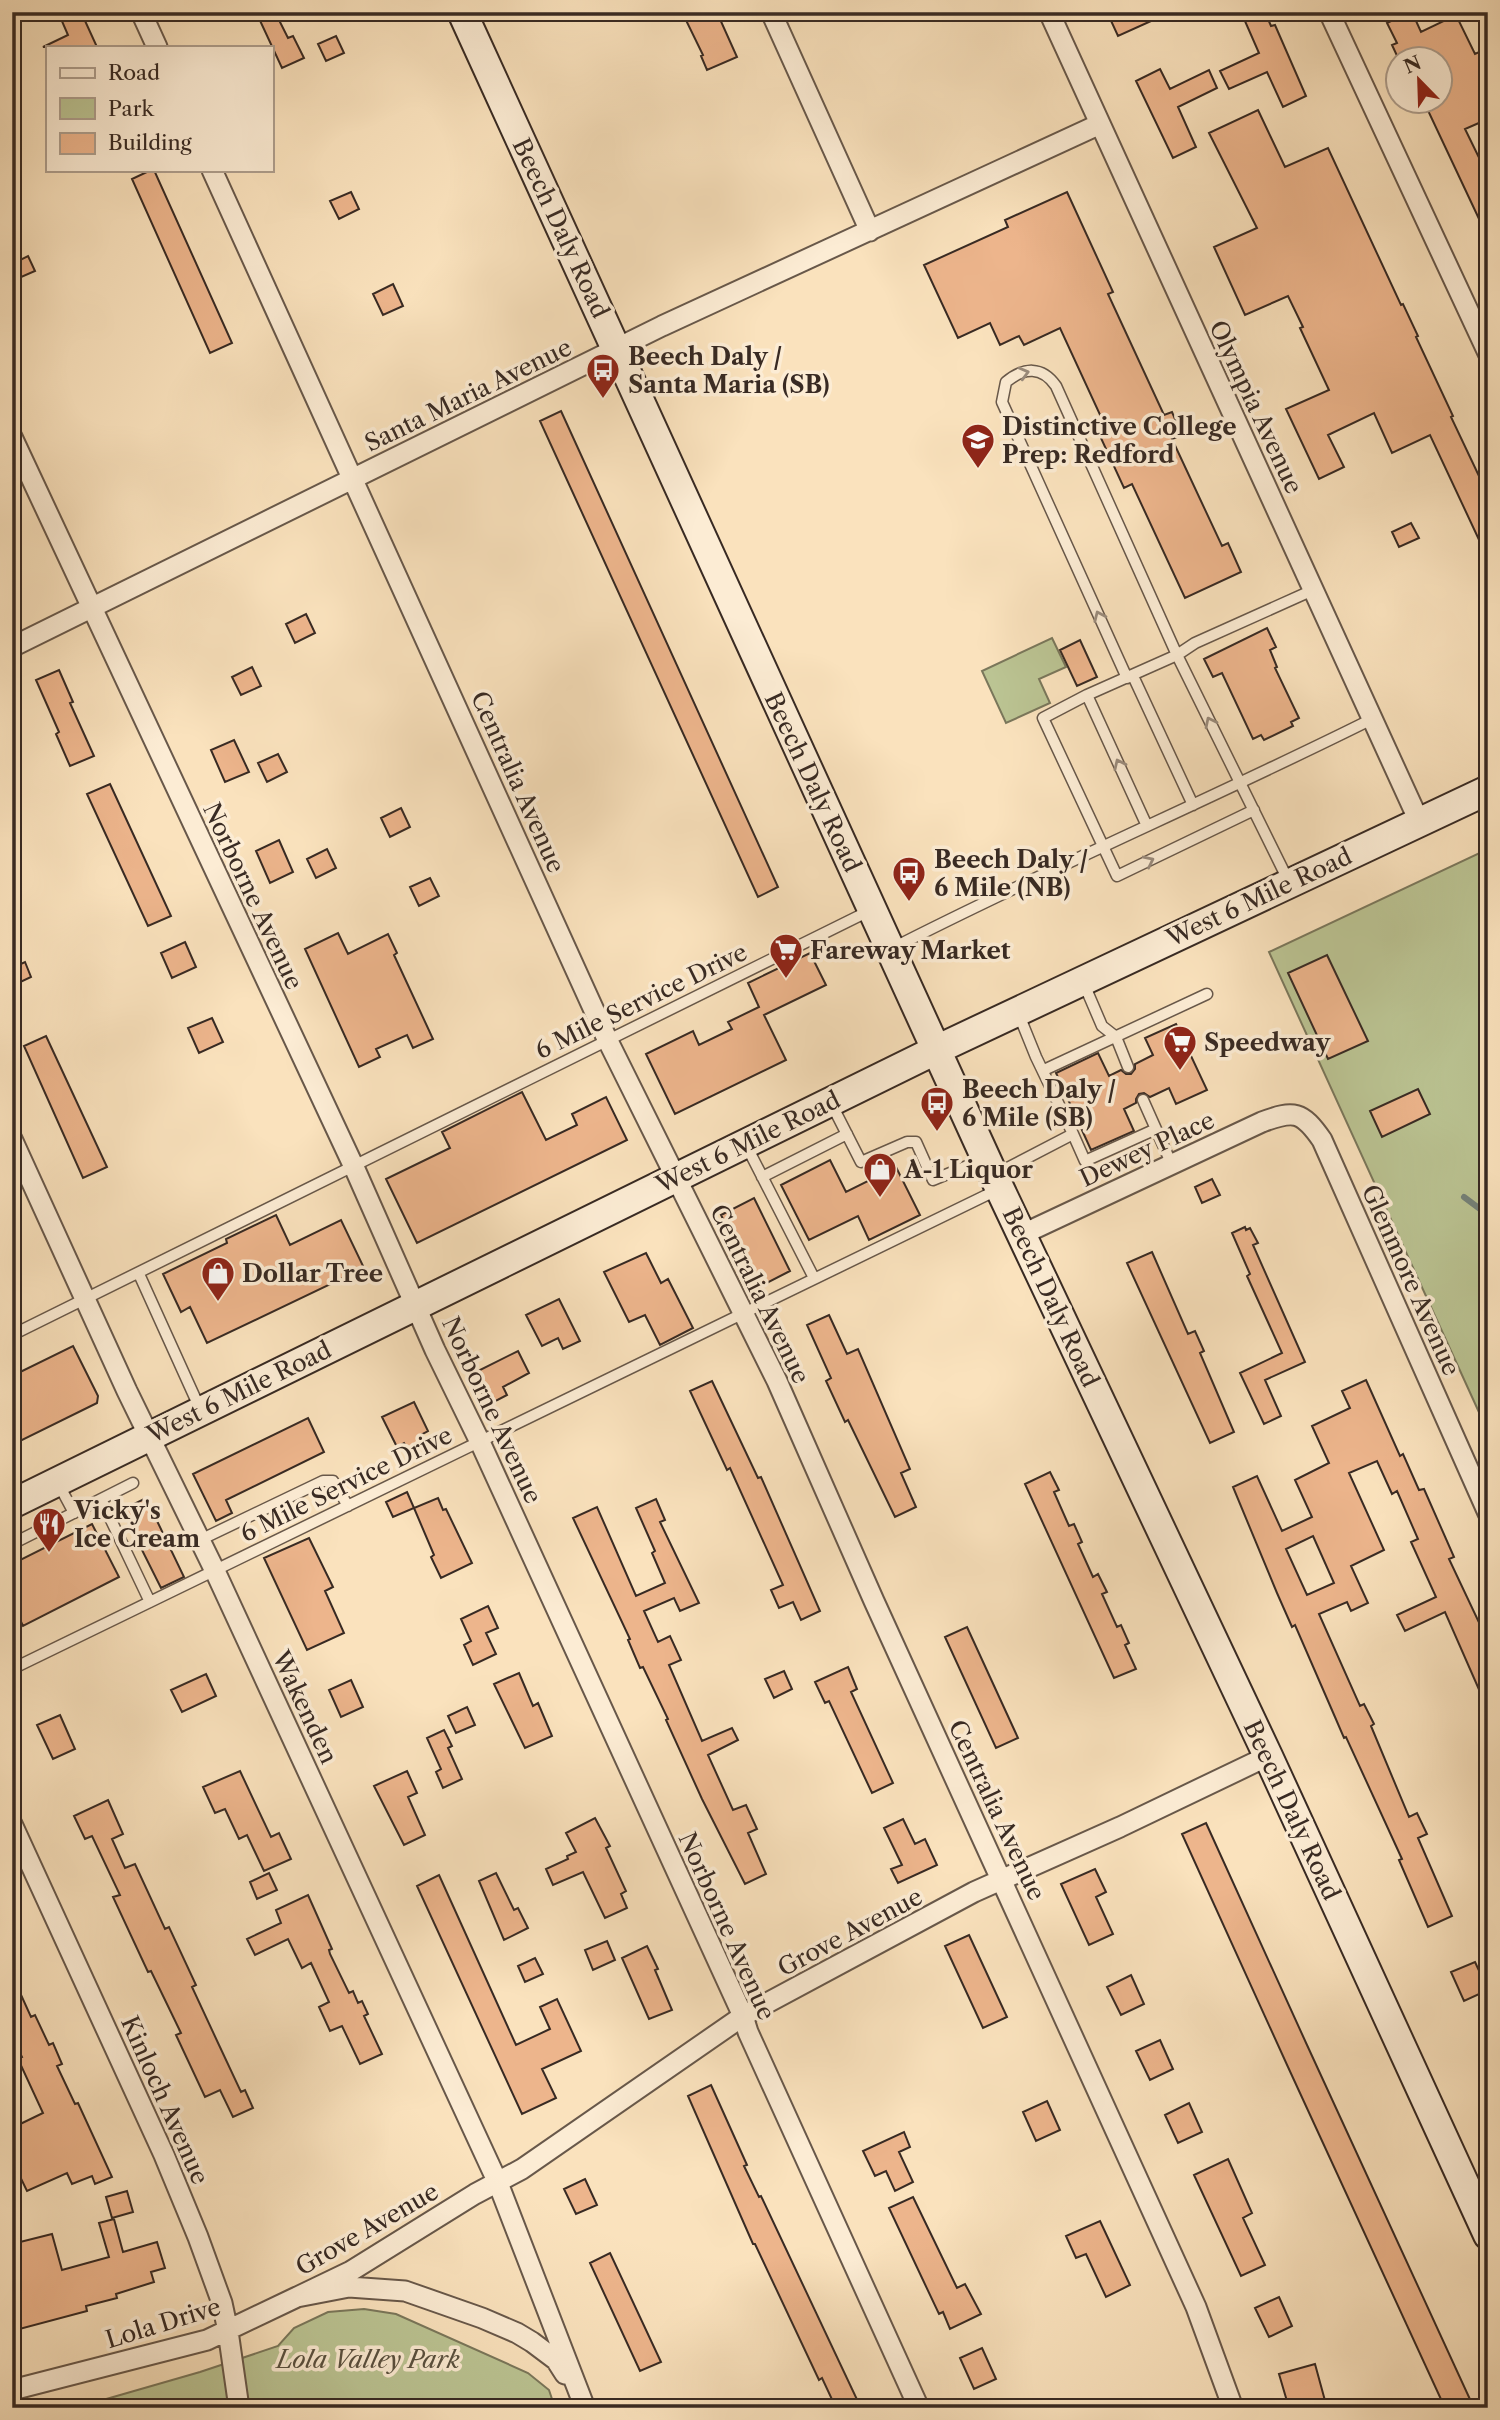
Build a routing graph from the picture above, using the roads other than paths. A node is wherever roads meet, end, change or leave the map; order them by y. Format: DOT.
graph roads {
  1 [pos="141,12"];
  2 [pos="462,12"];
  3 [pos="771,12"];
  4 [pos="1049,12"];
  5 [pos="1329,12"];
  6 [pos="156,46"];
  7 [pos="1100,124"];
  8 [pos="213,172"];
  9 [pos="870,230"];
  10 [pos="616,350"];
  11 [pos="1488,353"];
  12 [pos="12,437"];
  13 [pos="353,478"];
  14 [pos="1313,590"];
  15 [pos="90,608"];
  16 [pos="12,647"];
  17 [pos="1177,655"];
  18 [pos="1130,677"];
  19 [pos="1087,695"];
  20 [pos="1372,719"];
  21 [pos="1240,783"];
  22 [pos="1488,790"];
  23 [pos="1192,805"];
  24 [pos="1254,810"];
  25 [pos="1419,821"];
  26 [pos="1147,826"];
  27 [pos="1103,847"];
  28 [pos="1289,883"];
  29 [pos="872,910"];
  30 [pos="890,949"];
  31 [pos="1082,981"];
  32 [pos="1207,995"];
  33 [pos="1017,1011"];
  34 [pos="1116,1037"];
  35 [pos="608,1041"];
  36 [pos="936,1050"];
  37 [pos="1128,1067"];
  38 [pos="1044,1070"];
  39 [pos="1143,1100"];
  40 [pos="830,1101"];
  41 [pos="1295,1114"];
  42 [pos="1156,1129"];
  43 [pos="847,1134"];
  44 [pos="1073,1134"];
  45 [pos="12,1139"];
  46 [pos="745,1144"];
  47 [pos="1172,1165"];
  48 [pos="354,1167"];
  49 [pos="993,1174"];
  50 [pos="762,1177"];
  51 [pos="675,1178"];
  52 [pos="1021,1235"];
  53 [pos="139,1274"];
  54 [pos="814,1278"];
  55 [pos="86,1298"];
  56 [pos="416,1305"];
  57 [pos="743,1313"];
  58 [pos="12,1335"];
  59 [pos="201,1411"];
  60 [pos="149,1436"];
  61 [pos="480,1442"];
  62 [pos="57,1482"];
  63 [pos="133,1483"];
  64 [pos="101,1499"];
  65 [pos="12,1504"];
  66 [pos="348,1506"];
  67 [pos="74,1513"];
  68 [pos="1488,1513"];
  69 [pos="200,1540"];
  70 [pos="12,1544"];
  71 [pos="215,1570"];
  72 [pos="150,1602"];
  73 [pos="12,1669"];
  74 [pos="1268,1756"];
  75 [pos="12,1824"];
  76 [pos="1003,1880"];
  77 [pos="743,2017"];
  78 [pos="498,2183"];
  79 [pos="1488,2235"];
  80 [pos="297,2297"];
  81 [pos="543,2301"];
  82 [pos="228,2331"];
  83 [pos="12,2390"];
  84 [pos="583,2402"];
  85 [pos="239,2408"];
  86 [pos="919,2408"];
  87 [pos="1233,2408"];
  1 -- 6 [label="street"];
  2 -- 10 [label="main road, Beech Daly Road"];
  3 -- 9 [label="street"];
  4 -- 7 [label="street, Olympia Avenue"];
  5 -- 11 [label="street"];
  7 -- 9 [label="street, Santa Maria Avenue"];
  7 -- 14 [label="street, Olympia Avenue"];
  8 -- 13 [label="street, Centralia Avenue"];
  9 -- 10 [label="street, Santa Maria Avenue"];
  10 -- 13 [label="street, Santa Maria Avenue"];
  10 -- 29 [label="main road, Beech Daly Road"];
  12 -- 15 [label="street, Norborne Avenue"];
  13 -- 15 [label="street, Santa Maria Avenue"];
  13 -- 35 [label="street, Centralia Avenue"];
  14 -- 17 [label="lane"];
  14 -- 20 [label="street, Olympia Avenue"];
  15 -- 16 [label="street, Santa Maria Avenue"];
  15 -- 48 [label="street, Norborne Avenue"];
  17 -- 18 [label="lane"];
  18 -- 17 [label="lane, one-way"];
  21 -- 17 [label="lane, one-way"];
  18 -- 19 [label="lane"];
  18 -- 23 [label="lane"];
  26 -- 19 [label="lane, one-way"];
  19 -- 27 [label="lane"];
  20 -- 21 [label="lane"];
  20 -- 25 [label="street, Olympia Avenue"];
  21 -- 23 [label="lane"];
  21 -- 24 [label="lane"];
  22 -- 25 [label="main road, West 6 Mile Road"];
  23 -- 26 [label="lane"];
  27 -- 24 [label="lane, one-way"];
  24 -- 28 [label="lane"];
  25 -- 28 [label="main road, West 6 Mile Road"];
  26 -- 27 [label="lane"];
  27 -- 30 [label="lane"];
  28 -- 31 [label="main road, West 6 Mile Road"];
  29 -- 30 [label="main road, Beech Daly Road"];
  29 -- 35 [label="lane, 6 Mile Service Drive"];
  30 -- 36 [label="main road, Beech Daly Road"];
  31 -- 33 [label="main road, West 6 Mile Road"];
  31 -- 34 [label="lane"];
  32 -- 34 [label="lane"];
  33 -- 36 [label="main road, West 6 Mile Road"];
  33 -- 38 [label="lane"];
  34 -- 37 [label="lane"];
  34 -- 38 [label="lane"];
  35 -- 48 [label="lane, 6 Mile Service Drive"];
  35 -- 51 [label="street, Centralia Avenue"];
  36 -- 40 [label="main road, West 6 Mile Road"];
  36 -- 49 [label="main road, Beech Daly Road"];
  38 -- 44 [label="lane"];
  39 -- 42 [label="lane"];
  40 -- 43 [label="lane"];
  40 -- 46 [label="main road, West 6 Mile Road"];
  41 -- 47 [label="street, Dewey Place"];
  41 -- 68 [label="street, Glenmore Avenue"];
  42 -- 44 [label="lane"];
  42 -- 47 [label="lane"];
  43 -- 49 [label="lane"];
  43 -- 50 [label="lane"];
  44 -- 49 [label="lane"];
  45 -- 55 [label="street, Wakenden"];
  46 -- 50 [label="lane"];
  46 -- 51 [label="main road, West 6 Mile Road"];
  47 -- 52 [label="street, Dewey Place"];
  48 -- 53 [label="lane, 6 Mile Service Drive"];
  48 -- 56 [label="street, Norborne Avenue"];
  49 -- 52 [label="main road, Beech Daly Road"];
  49 -- 54 [label="lane, 6 Mile Service Drive"];
  50 -- 54 [label="lane"];
  51 -- 56 [label="main road, West 6 Mile Road"];
  51 -- 57 [label="street, Centralia Avenue"];
  52 -- 74 [label="main road, Beech Daly Road"];
  53 -- 55 [label="lane, 6 Mile Service Drive"];
  53 -- 59 [label="lane"];
  54 -- 57 [label="lane, 6 Mile Service Drive"];
  55 -- 58 [label="lane"];
  55 -- 60 [label="street, Wakenden"];
  56 -- 59 [label="main road, West 6 Mile Road"];
  56 -- 61 [label="street, Norborne Avenue"];
  57 -- 61 [label="lane, 6 Mile Service Drive"];
  57 -- 76 [label="street, Centralia Avenue"];
  59 -- 60 [label="main road, West 6 Mile Road"];
  60 -- 62 [label="main road, West 6 Mile Road"];
  60 -- 69 [label="street, Wakenden"];
  61 -- 66 [label="lane, 6 Mile Service Drive"];
  61 -- 77 [label="street, Norborne Avenue"];
  62 -- 65 [label="main road, West 6 Mile Road"];
  62 -- 67 [label="lane"];
  63 -- 64 [label="lane"];
  64 -- 67 [label="lane"];
  64 -- 72 [label="lane"];
  66 -- 69 [label="lane"];
  66 -- 71 [label="lane, 6 Mile Service Drive"];
  67 -- 70 [label="lane"];
  69 -- 71 [label="street, Wakenden"];
  71 -- 72 [label="lane, 6 Mile Service Drive"];
  71 -- 78 [label="street, Wakenden"];
  72 -- 73 [label="lane, 6 Mile Service Drive"];
  74 -- 76 [label="street, Grove Avenue"];
  74 -- 79 [label="main road, Beech Daly Road"];
  75 -- 82 [label="street, Kinloch Avenue"];
  76 -- 77 [label="street, Grove Avenue"];
  76 -- 87 [label="street, Centralia Avenue"];
  77 -- 78 [label="street, Grove Avenue"];
  77 -- 86 [label="street, Norborne Avenue"];
  78 -- 80 [label="street, Grove Avenue"];
  78 -- 81 [label="street, Wakenden"];
  80 -- 82 [label="street, Lola Drive"];
  80 -- 84 [label="street, Lola Drive"];
  81 -- 84 [label="street, Lola Drive"];
  82 -- 83 [label="street, Lola Drive"];
  82 -- 85 [label="street, Kinloch Avenue"];
}
